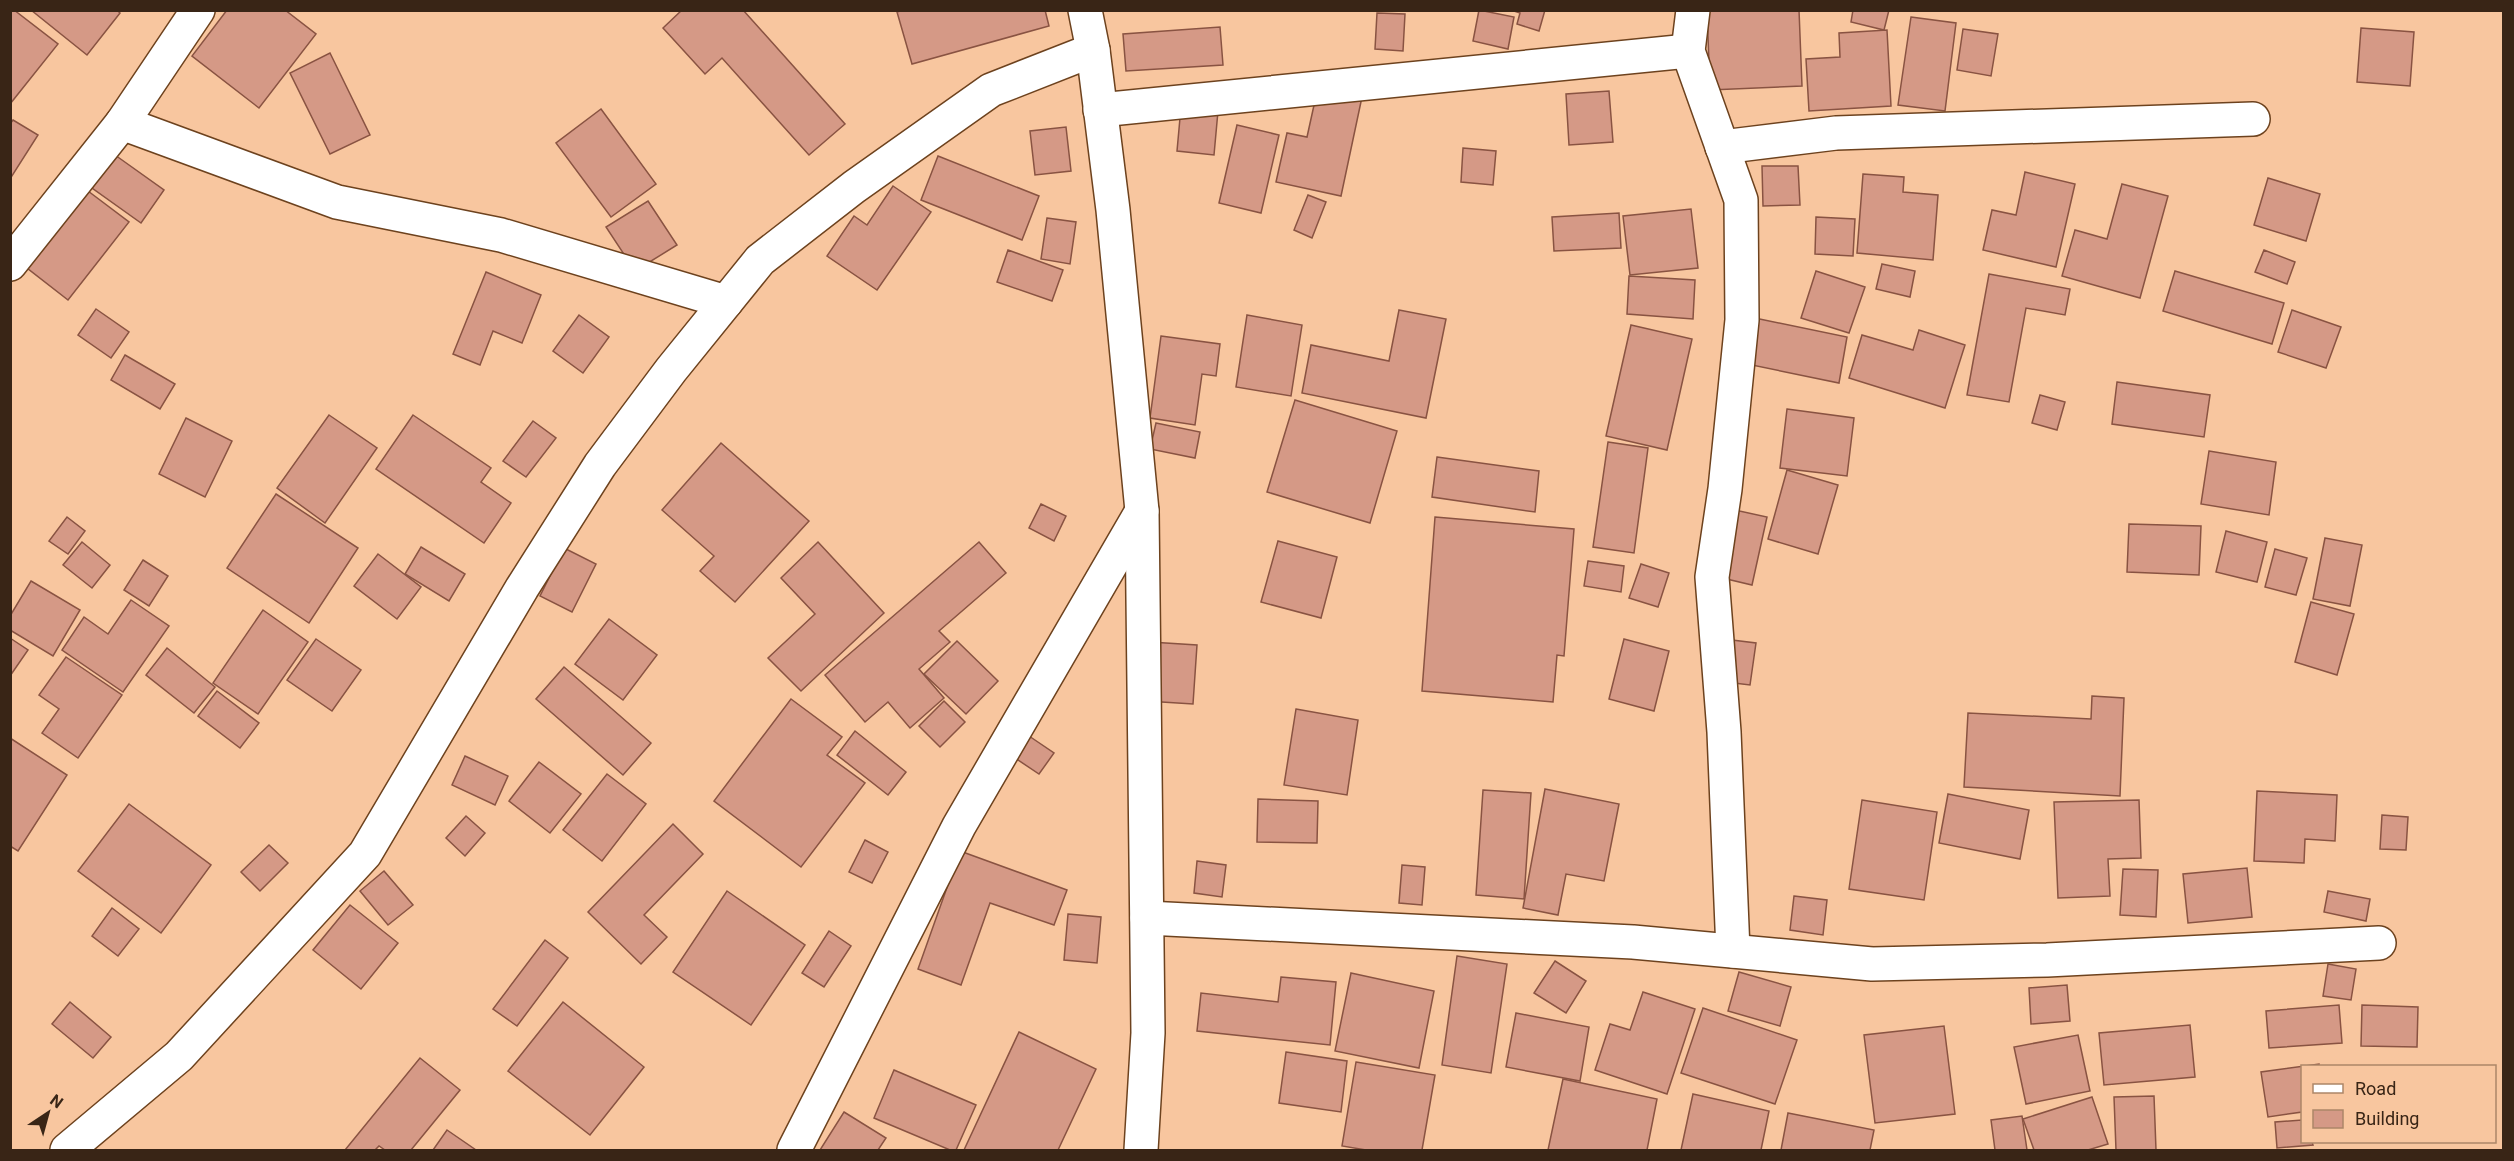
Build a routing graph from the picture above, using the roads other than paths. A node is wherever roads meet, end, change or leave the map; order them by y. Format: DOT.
graph roads {
  1 [pos="198,10"];
  2 [pos="1085,10"];
  3 [pos="1693,10"];
  4 [pos="1093,50"];
  5 [pos="1688,51"];
  6 [pos="1100,110"];
  7 [pos="2253,119"];
  8 [pos="122,123"];
  9 [pos="1722,147"];
  10 [pos="10,264"];
  11 [pos="726,302"];
  12 [pos="1142,511"];
  13 [pos="1147,918"];
  14 [pos="2379,944"];
  15 [pos="1734,951"];
  16 [pos="67,1150"];
  17 [pos="794,1150"];
  18 [pos="1142,1150"];
  1 -- 8 [label="street"];
  2 -- 4 [label="street"];
  3 -- 5 [label="street"];
  4 -- 6 [label="street"];
  4 -- 11 [label="street"];
  5 -- 6 [label="street"];
  5 -- 9 [label="street"];
  6 -- 12 [label="street"];
  7 -- 9 [label="street"];
  8 -- 10 [label="street"];
  8 -- 11 [label="street"];
  9 -- 15 [label="street"];
  11 -- 16 [label="street"];
  12 -- 13 [label="street"];
  12 -- 17 [label="street"];
  13 -- 15 [label="street"];
  13 -- 18 [label="street"];
  14 -- 15 [label="street"];
}
